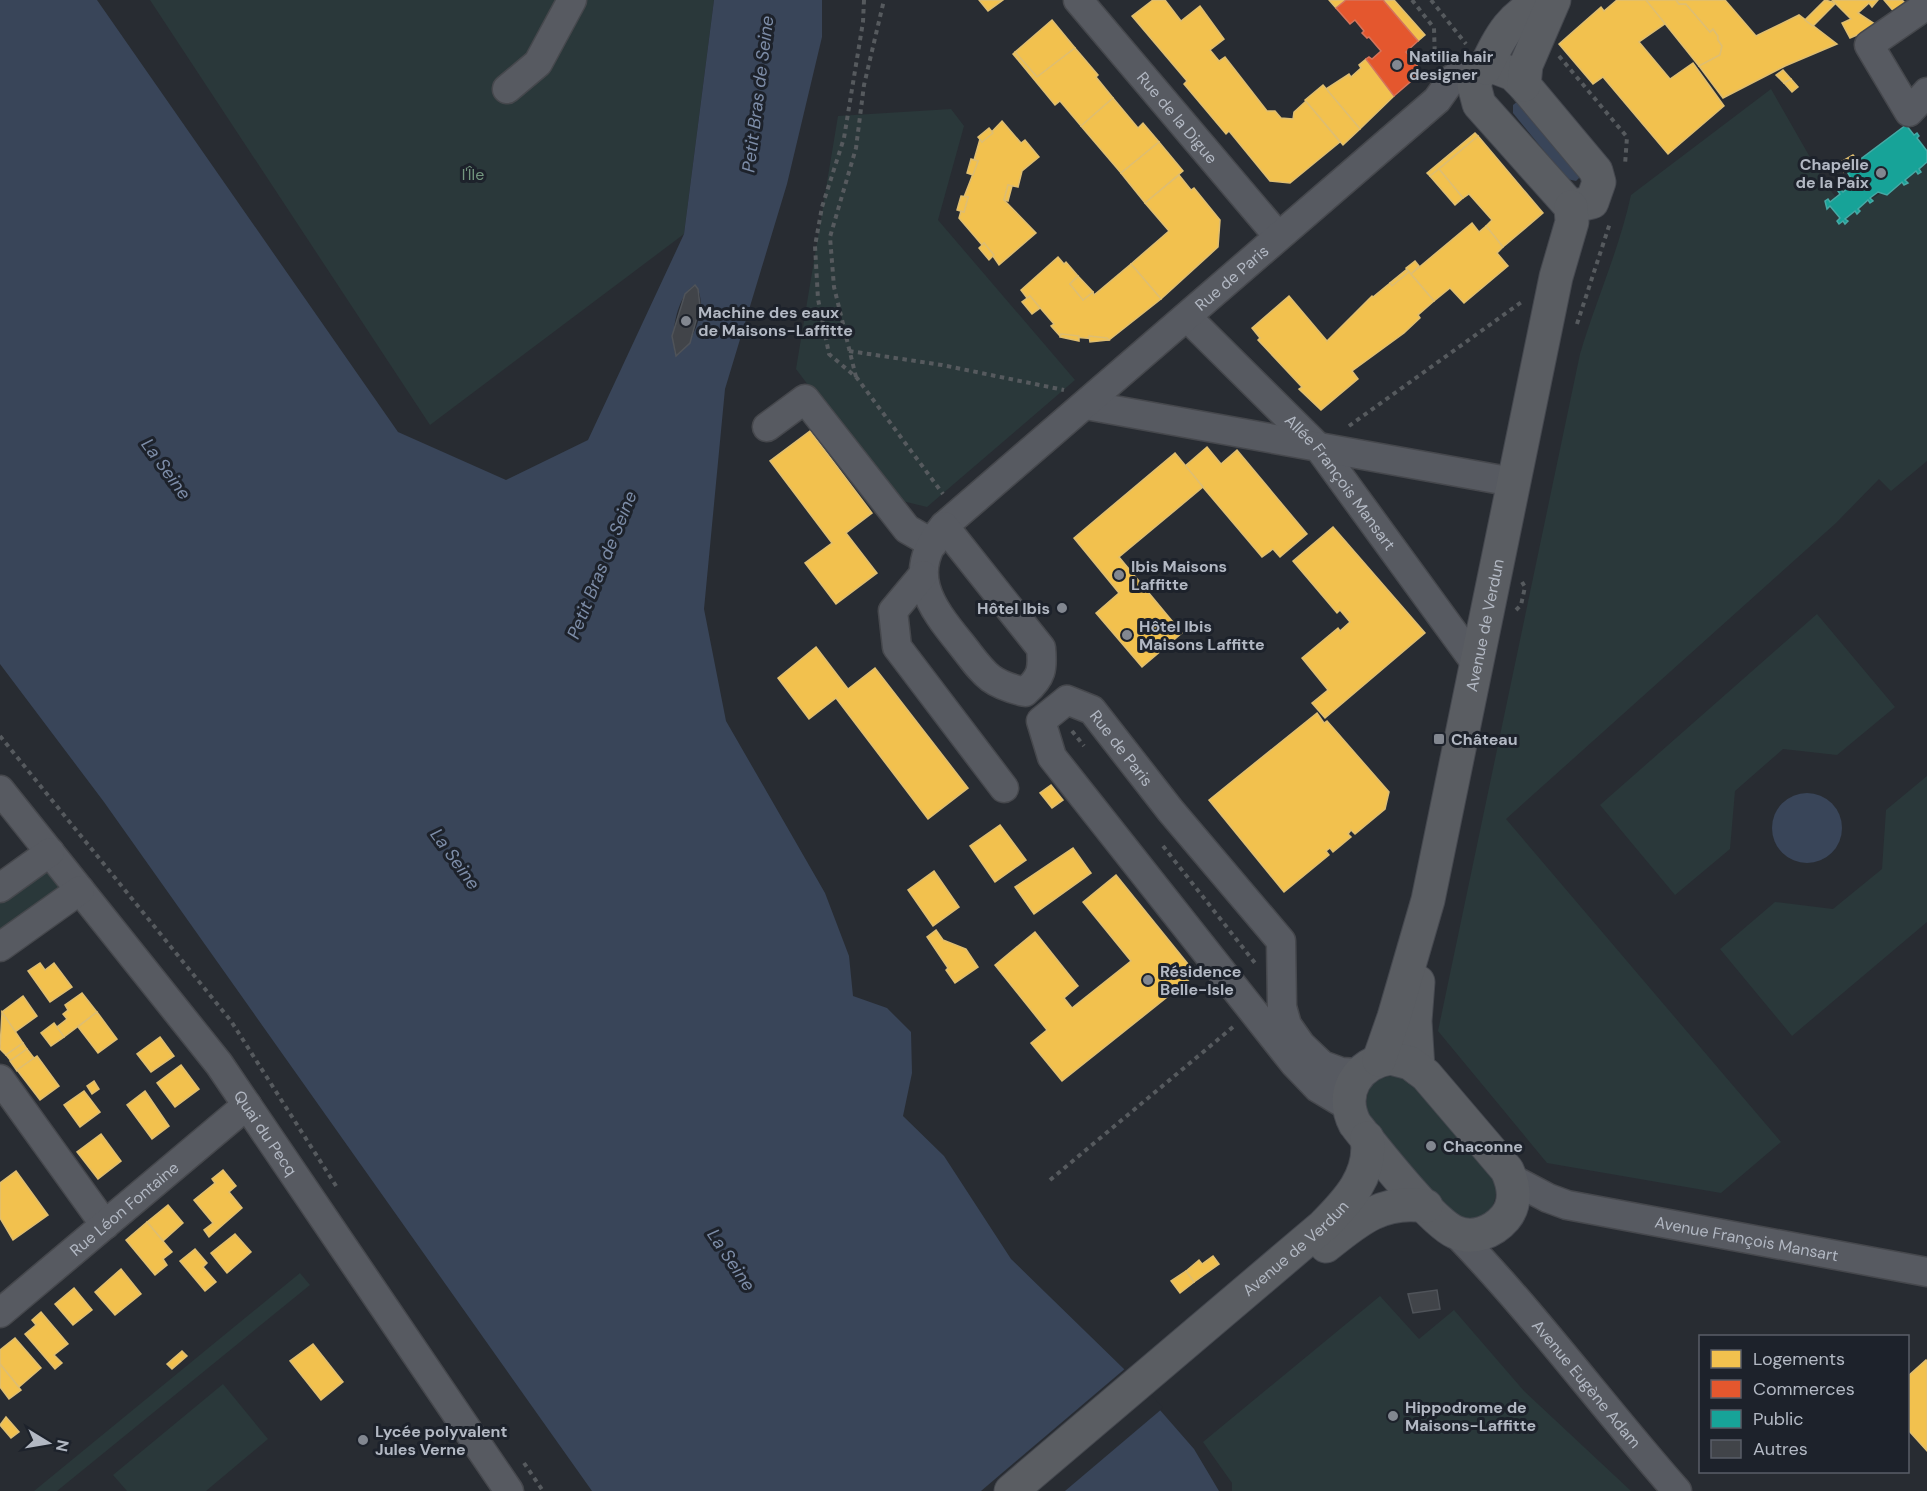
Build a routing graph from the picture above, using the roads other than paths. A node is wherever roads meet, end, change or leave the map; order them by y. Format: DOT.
graph roads {
  1 [pos="572,0"];
  2 [pos="1078,0"];
  3 [pos="1546,0"];
  4 [pos="1554,0"];
  5 [pos="1927,5"];
  6 [pos="1479,78"];
  7 [pos="1524,85"];
  8 [pos="507,89"];
  9 [pos="1927,92"];
  10 [pos="1599,182"];
  11 [pos="1570,207"];
  12 [pos="1278,236"];
  13 [pos="1187,317"];
  14 [pos="1543,351"];
  15 [pos="1086,405"];
  16 [pos="767,427"];
  17 [pos="1319,448"];
  18 [pos="1514,482"];
  19 [pos="938,535"];
  20 [pos="923,575"];
  21 [pos="1478,665"];
  22 [pos="1004,788"];
  23 [pos="0,790"];
  24 [pos="50,852"];
  25 [pos="0,888"];
  26 [pos="80,890"];
  27 [pos="1428,900"];
  28 [pos="0,947"];
  29 [pos="1369,1067"];
  30 [pos="1418,1069"];
  31 [pos="0,1079"];
  32 [pos="247,1105"];
  33 [pos="1348,1106"];
  34 [pos="1366,1138"];
  35 [pos="1510,1178"];
  36 [pos="1567,1205"];
  37 [pos="1426,1206"];
  38 [pos="1502,1221"];
  39 [pos="105,1225"];
  40 [pos="1455,1232"];
  41 [pos="1927,1272"];
  42 [pos="1496,1276"];
  43 [pos="0,1313"];
  44 [pos="1194,1344"];
  45 [pos="509,1491"];
  46 [pos="1011,1491"];
  47 [pos="1034,1491"];
  48 [pos="1677,1491"];
  1 -- 8 [label="street"];
  2 -- 12 [label="street, Rue de la Digue"];
  3 -- 6 [label="main road"];
  4 -- 7 [label="main road"];
  5 -- 9 [label="street"];
  6 -- 7 [label="main road"];
  6 -- 11 [label="main road"];
  6 -- 12 [label="street, Rue de Paris"];
  7 -- 10 [label="main road"];
  10 -- 11 [label="main road"];
  10 -- 14 [label="main road, Avenue de Verdun"];
  11 -- 14 [label="main road, Avenue de Verdun"];
  12 -- 13 [label="street, Rue de Paris"];
  13 -- 15 [label="street, Rue de Paris"];
  13 -- 17 [label="street, Allée François Mansart"];
  14 -- 18 [label="main road, Avenue de Verdun"];
  15 -- 17 [label="street"];
  15 -- 19 [label="street, Rue de Paris"];
  16 -- 19 [label="street"];
  17 -- 18 [label="street"];
  17 -- 21 [label="street, Allée François Mansart"];
  18 -- 21 [label="main road, Avenue de Verdun"];
  19 -- 20 [label="street"];
  19 -- 20 [label="street"];
  20 -- 22 [label="street"];
  21 -- 27 [label="main road, Avenue de Verdun"];
  23 -- 24 [label="street, Quai du Pecq"];
  24 -- 25 [label="street"];
  24 -- 26 [label="street, Quai du Pecq"];
  26 -- 28 [label="street"];
  26 -- 32 [label="street, Quai du Pecq"];
  27 -- 29 [label="main road, Avenue de Verdun"];
  27 -- 30 [label="main road, Avenue de Verdun"];
  29 -- 30 [label="main road"];
  29 -- 33 [label="main road, Avenue de Verdun"];
  29 -- 33 [label="street, Rue de Paris"];
  30 -- 35 [label="main road"];
  31 -- 39 [label="street"];
  32 -- 39 [label="street, Rue Léon Fontaine"];
  32 -- 45 [label="street, Quai du Pecq"];
  33 -- 34 [label="main road"];
  34 -- 37 [label="main road"];
  34 -- 44 [label="main road, Avenue de Verdun"];
  35 -- 36 [label="street, Avenue François Mansart"];
  35 -- 38 [label="main road"];
  36 -- 38 [label="street, Avenue François Mansart"];
  36 -- 41 [label="street, Avenue François Mansart"];
  37 -- 40 [label="main road"];
  37 -- 44 [label="main road, Avenue de Verdun"];
  38 -- 40 [label="main road"];
  38 -- 42 [label="street"];
  39 -- 43 [label="street, Rue Léon Fontaine"];
  40 -- 42 [label="street, Avenue Eugène Adam"];
  42 -- 48 [label="street, Avenue Eugène Adam"];
  44 -- 46 [label="main road"];
  44 -- 47 [label="main road"];
}
